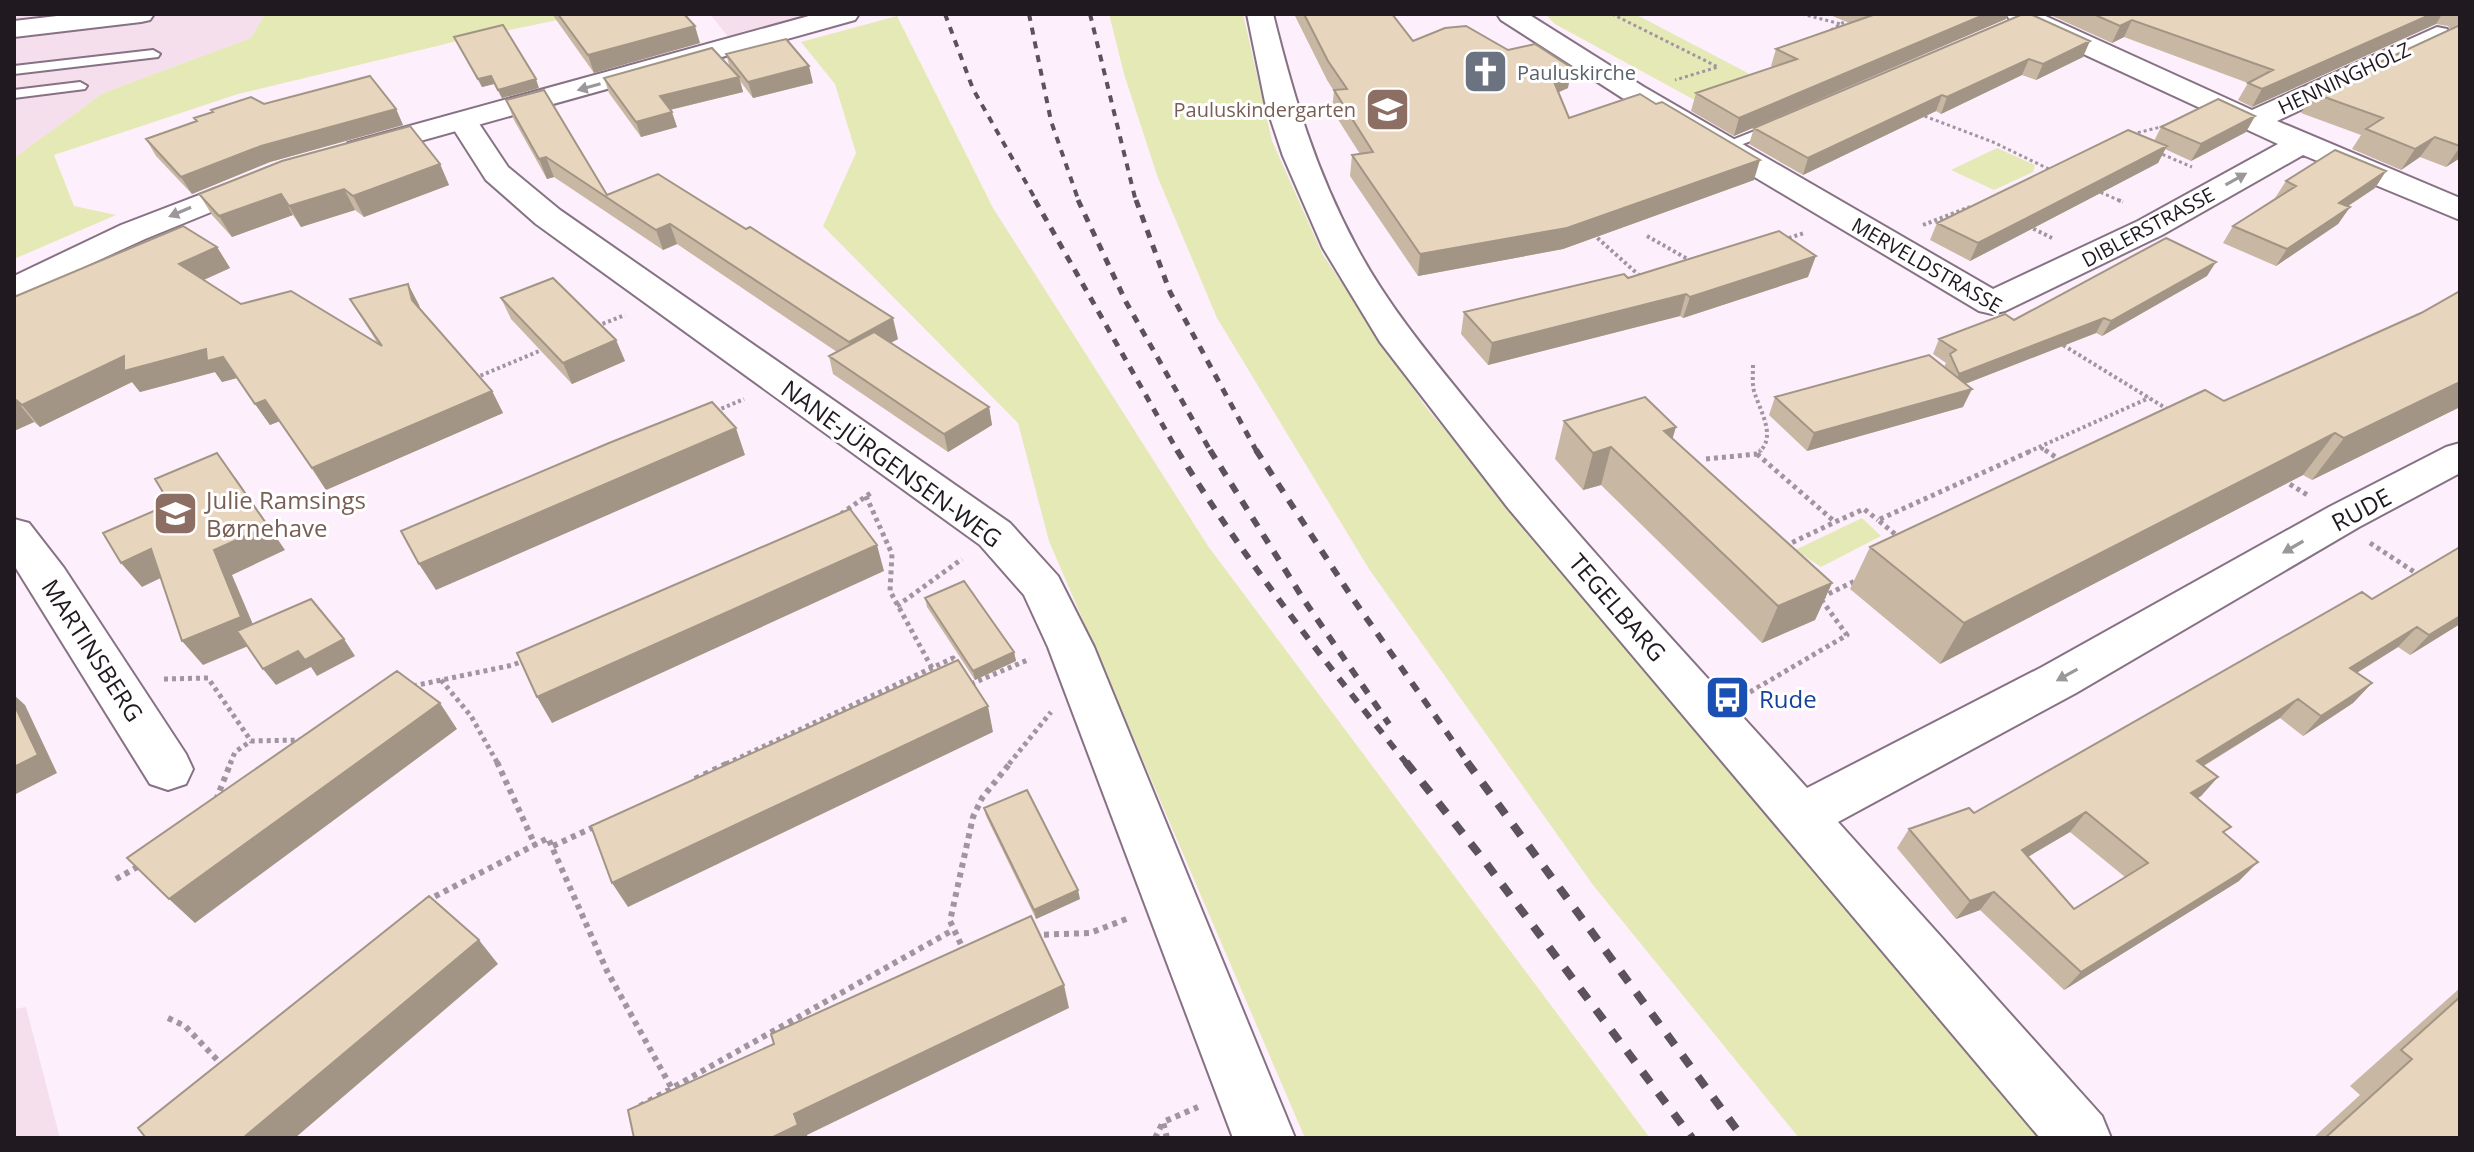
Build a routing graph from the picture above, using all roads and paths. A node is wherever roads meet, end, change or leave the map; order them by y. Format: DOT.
graph roads {
  1 [pos="141,14"];
  2 [pos="846,14"];
  3 [pos="1260,14"];
  4 [pos="1612,14"];
  5 [pos="1802,14"];
  6 [pos="1857,14"];
  7 [pos="1512,16"];
  8 [pos="2020,19"];
  9 [pos="1842,24"];
  10 [pos="1854,28"];
  11 [pos="14,29"];
  12 [pos="1830,31"];
  13 [pos="2437,35"];
  14 [pos="153,54"];
  15 [pos="14,70"];
  16 [pos="80,86"];
  17 [pos="1634,93"];
  18 [pos="14,94"];
  19 [pos="2212,103"];
  20 [pos="1919,114"];
  21 [pos="1793,119"];
  22 [pos="2252,121"];
  23 [pos="464,122"];
  24 [pos="2135,143"];
  25 [pos="2301,143"];
  26 [pos="1725,146"];
  27 [pos="2149,148"];
  28 [pos="338,156"];
  29 [pos="2063,162"];
  30 [pos="2049,169"];
  31 [pos="282,172"];
  32 [pos="2063,175"];
  33 [pos="2035,176"];
  34 [pos="2229,183"];
  35 [pos="2092,188"];
  36 [pos="1981,203"];
  37 [pos="2460,210"];
  38 [pos="1846,217"];
  39 [pos="2164,221"];
  40 [pos="2023,223"];
  41 [pos="1585,226"];
  42 [pos="1647,236"];
  43 [pos="1885,240"];
  44 [pos="1780,241"];
  45 [pos="2092,257"];
  46 [pos="1684,268"];
  47 [pos="1634,282"];
  48 [pos="14,289"];
  49 [pos="662,299"];
  50 [pos="1992,303"];
  51 [pos="589,330"];
  52 [pos="545,348"];
  53 [pos="1753,365"];
  54 [pos="472,379"];
  55 [pos="781,382"];
  56 [pos="2149,398"];
  57 [pos="708,414"];
  58 [pos="2176,414"];
  59 [pos="2040,448"];
  60 [pos="1757,454"];
  61 [pos="2460,456"];
  62 [pos="1706,459"];
  63 [pos="2067,465"];
  64 [pos="905,469"];
  65 [pos="2273,474"];
  66 [pos="866,496"];
  67 [pos="2344,517"];
  68 [pos="833,520"];
  69 [pos="1878,520"];
  70 [pos="1835,522"];
  71 [pos="14,534"];
  72 [pos="995,534"];
  73 [pos="1907,544"];
  74 [pos="1784,547"];
  75 [pos="2424,577"];
  76 [pos="1861,578"];
  77 [pos="1809,589"];
  78 [pos="1820,598"];
  79 [pos="897,606"];
  80 [pos="542,653"];
  81 [pos="1079,667"];
  82 [pos="932,668"];
  83 [pos="112,679"];
  84 [pos="441,680"];
  85 [pos="404,688"];
  86 [pos="1712,715"];
  87 [pos="251,741"];
  88 [pos="293,749"];
  89 [pos="168,769"];
  90 [pos="693,780"];
  91 [pos="229,790"];
  92 [pos="216,798"];
  93 [pos="214,812"];
  94 [pos="1800,817"];
  95 [pos="609,819"];
  96 [pos="535,845"];
  97 [pos="553,846"];
  98 [pos="143,864"];
  99 [pos="116,879"];
  100 [pos="1170,901"];
  101 [pos="414,910"];
  102 [pos="953,930"];
  103 [pos="1023,940"];
  104 [pos="969,961"];
  105 [pos="168,1018"];
  106 [pos="232,1056"];
  107 [pos="671,1087"];
  108 [pos="629,1112"];
  109 [pos="1163,1122"];
  110 [pos="1155,1138"];
  111 [pos="1264,1138"];
  112 [pos="2080,1138"];
  1 -- 11 [label="street"];
  2 -- 23 [label="street, one-way"];
  3 -- 86 [label="street, TEGELBARG"];
  4 -- 17 [label="path"];
  5 -- 9 [label="path"];
  6 -- 9 [label="path"];
  7 -- 17 [label="street, MERVELDSTRASSE"];
  8 -- 19 [label="street"];
  9 -- 10 [label="path"];
  9 -- 12 [label="path"];
  13 -- 22 [label="street, HENNINGHOLZ"];
  14 -- 15 [label="lane"];
  16 -- 18 [label="lane"];
  17 -- 26 [label="street, MERVELDSTRASSE"];
  19 -- 22 [label="street"];
  19 -- 24 [label="path"];
  20 -- 30 [label="path"];
  21 -- 26 [label="lane"];
  22 -- 25 [label="street"];
  23 -- 28 [label="street"];
  23 -- 49 [label="street, NANE-JÜRGENSEN-WEG"];
  34 -- 25 [label="street, DIBLERSTRASSE, one-way"];
  25 -- 37 [label="street"];
  26 -- 38 [label="street, MERVELDSTRASSE"];
  27 -- 34 [label="path"];
  29 -- 30 [label="path"];
  30 -- 32 [label="path"];
  30 -- 33 [label="path"];
  31 -- 48 [label="street, one-way"];
  34 -- 39 [label="street, DIBLERSTRASSE"];
  35 -- 39 [label="path"];
  36 -- 43 [label="path"];
  38 -- 43 [label="street, MERVELDSTRASSE"];
  38 -- 44 [label="path"];
  39 -- 45 [label="street, DIBLERSTRASSE"];
  40 -- 45 [label="path"];
  41 -- 47 [label="path"];
  42 -- 46 [label="path"];
  43 -- 50 [label="street, MERVELDSTRASSE"];
  45 -- 50 [label="street, DIBLERSTRASSE"];
  49 -- 51 [label="path"];
  49 -- 55 [label="street, NANE-JÜRGENSEN-WEG"];
  50 -- 56 [label="path, MERVELDSTRASSE"];
  52 -- 54 [label="path"];
  53 -- 60 [label="path"];
  55 -- 57 [label="path"];
  55 -- 64 [label="street, NANE-JÜRGENSEN-WEG"];
  56 -- 58 [label="path, MERVELDSTRASSE"];
  56 -- 59 [label="path"];
  59 -- 63 [label="path"];
  59 -- 69 [label="path"];
  60 -- 62 [label="path"];
  60 -- 70 [label="path"];
  61 -- 67 [label="street, RUDE"];
  64 -- 66 [label="path"];
  64 -- 72 [label="street, NANE-JÜRGENSEN-WEG"];
  65 -- 67 [label="path"];
  66 -- 68 [label="path"];
  66 -- 79 [label="path"];
  67 -- 75 [label="path"];
  67 -- 94 [label="street, RUDE, one-way"];
  69 -- 70 [label="path"];
  69 -- 73 [label="path"];
  70 -- 74 [label="path"];
  71 -- 83 [label="street, MARTINSBERG"];
  72 -- 79 [label="path"];
  72 -- 81 [label="street, NANE-JÜRGENSEN-WEG"];
  76 -- 78 [label="path"];
  77 -- 78 [label="path"];
  78 -- 86 [label="path"];
  79 -- 82 [label="path"];
  80 -- 84 [label="path"];
  81 -- 82 [label="path"];
  81 -- 100 [label="street, NANE-JÜRGENSEN-WEG"];
  81 -- 102 [label="path"];
  82 -- 90 [label="path"];
  83 -- 87 [label="path"];
  83 -- 89 [label="street, MARTINSBERG"];
  84 -- 85 [label="path"];
  84 -- 96 [label="path"];
  86 -- 94 [label="street, TEGELBARG"];
  87 -- 88 [label="path"];
  87 -- 92 [label="path"];
  91 -- 92 [label="path"];
  92 -- 93 [label="path"];
  94 -- 112 [label="street, TEGELBARG"];
  95 -- 97 [label="path"];
  96 -- 97 [label="path"];
  96 -- 101 [label="path"];
  97 -- 107 [label="path"];
  98 -- 99 [label="path"];
  100 -- 103 [label="path"];
  100 -- 111 [label="street, NANE-JÜRGENSEN-WEG"];
  102 -- 104 [label="path"];
  102 -- 107 [label="path"];
  105 -- 106 [label="path"];
  107 -- 108 [label="path"];
  109 -- 110 [label="path"];
}
